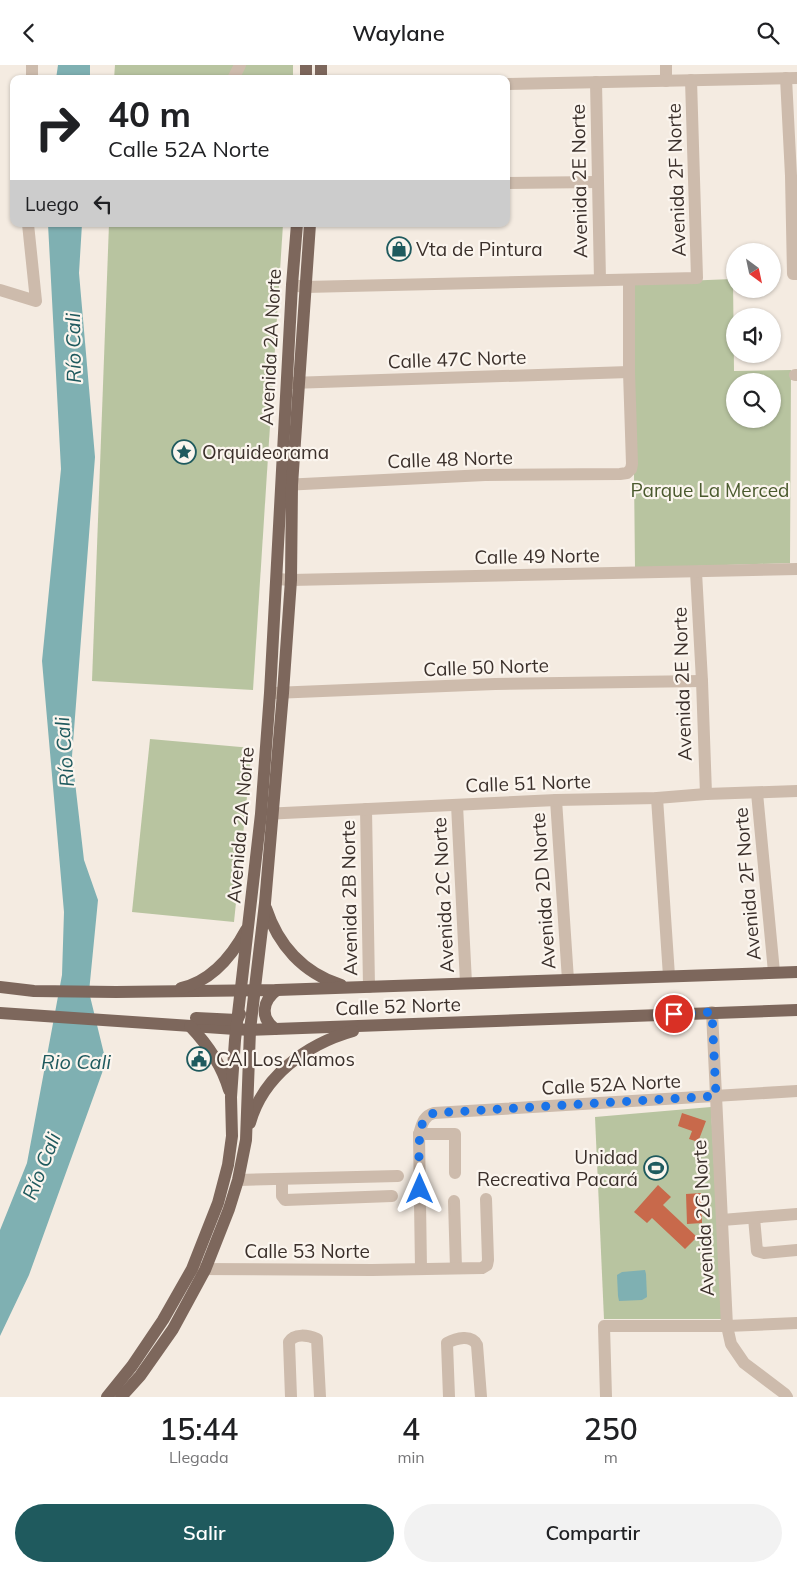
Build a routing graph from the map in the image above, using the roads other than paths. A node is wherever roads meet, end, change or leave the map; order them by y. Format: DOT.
graph roads {
  1 [pos="666,65"];
  2 [pos="764,65"];
  3 [pos="791,78"];
  4 [pos="765,79"];
  5 [pos="691,80"];
  6 [pos="666,81"];
  7 [pos="596,82"];
  8 [pos="510,84"];
  9 [pos="794,176"];
  10 [pos="597,182"];
  11 [pos="510,183"];
  12 [pos="28,227"];
  13 [pos="297,227"];
  14 [pos="310,227"];
  15 [pos="795,273"];
  16 [pos="600,280"];
  17 [pos="629,280"];
  18 [pos="292,285"];
  19 [pos="305,287"];
  20 [pos="0,290"];
  21 [pos="629,372"];
  22 [pos="294,383"];
  23 [pos="286,485"];
  24 [pos="797,569"];
  25 [pos="696,572"];
  26 [pos="277,579"];
  27 [pos="290,580"];
  28 [pos="702,681"];
  29 [pos="277,693"];
  30 [pos="797,791"];
  31 [pos="757,793"];
  32 [pos="706,794"];
  33 [pos="658,798"];
  34 [pos="556,800"];
  35 [pos="457,805"];
  36 [pos="366,809"];
  37 [pos="267,814"];
  38 [pos="264,903"];
  39 [pos="251,908"];
  40 [pos="774,972"];
  41 [pos="797,972"];
  42 [pos="670,976"];
  43 [pos="568,979"];
  44 [pos="466,983"];
  45 [pos="0,987"];
  46 [pos="348,987"];
  47 [pos="369,987"];
  48 [pos="247,990"];
  49 [pos="277,990"];
  50 [pos="165,991"];
  51 [pos="797,1010"];
  52 [pos="712,1012"];
  53 [pos="0,1013"];
  54 [pos="173,1025"];
  55 [pos="237,1025"];
  56 [pos="190,1026"];
  57 [pos="388,1026"];
  58 [pos="275,1029"];
  59 [pos="250,1031"];
  60 [pos="797,1091"];
  61 [pos="716,1096"];
  62 [pos="231,1097"];
  63 [pos="419,1134"];
  64 [pos="246,1140"];
  65 [pos="455,1173"];
  66 [pos="398,1176"];
  67 [pos="238,1179"];
  68 [pos="282,1179"];
  69 [pos="392,1195"];
  70 [pos="486,1199"];
  71 [pos="454,1201"];
  72 [pos="797,1215"];
  73 [pos="754,1218"];
  74 [pos="722,1220"];
  75 [pos="797,1250"];
  76 [pos="456,1268"];
  77 [pos="192,1269"];
  78 [pos="421,1269"];
  79 [pos="205,1270"];
  80 [pos="797,1323"];
  81 [pos="727,1326"];
  82 [pos="107,1397"];
  83 [pos="121,1397"];
  84 [pos="291,1397"];
  85 [pos="320,1397"];
  86 [pos="449,1397"];
  87 [pos="481,1397"];
  88 [pos="606,1397"];
  89 [pos="787,1397"];
  1 -- 6 [label="street"];
  2 -- 4 [label="street"];
  3 -- 4 [label="street"];
  3 -- 9 [label="street"];
  4 -- 5 [label="street"];
  5 -- 6 [label="street"];
  5 -- 17 [label="street, Avenida 2F Norte"];
  6 -- 7 [label="street"];
  7 -- 8 [label="street"];
  7 -- 10 [label="street, Avenida 2E Norte"];
  9 -- 15 [label="street"];
  10 -- 11 [label="street"];
  10 -- 16 [label="street, Avenida 2E Norte"];
  12 -- 20 [label="street"];
  13 -- 18 [label="main road, Avenida 2A Norte"];
  14 -- 19 [label="main road, Avenida 2A Norte"];
  16 -- 17 [label="street"];
  16 -- 19 [label="street"];
  17 -- 21 [label="street"];
  18 -- 19 [label="street"];
  18 -- 22 [label="main road, Avenida 2A Norte"];
  19 -- 22 [label="main road, Avenida 2A Norte"];
  21 -- 22 [label="street, Calle 47C Norte"];
  21 -- 23 [label="street, Calle 48 Norte"];
  22 -- 23 [label="main road, Avenida 2A Norte"];
  23 -- 26 [label="main road, Avenida 2A Norte"];
  23 -- 27 [label="main road, Avenida 2A Norte"];
  24 -- 25 [label="street, Calle 49 Norte"];
  25 -- 27 [label="street, Calle 49 Norte"];
  25 -- 28 [label="street, Avenida 2E Norte"];
  26 -- 27 [label="street, Calle 49 Norte"];
  26 -- 29 [label="main road, Avenida 2A Norte"];
  27 -- 29 [label="main road, Avenida 2A Norte"];
  28 -- 29 [label="street, Calle 50 Norte"];
  28 -- 32 [label="street, Avenida 2E Norte"];
  29 -- 37 [label="main road, Avenida 2A Norte"];
  30 -- 31 [label="street, Calle 51 Norte"];
  31 -- 32 [label="street, Calle 51 Norte"];
  31 -- 40 [label="street, Avenida 2F Norte"];
  32 -- 33 [label="street, Calle 51 Norte"];
  33 -- 34 [label="street, Calle 51 Norte"];
  33 -- 42 [label="street"];
  34 -- 35 [label="street, Calle 51 Norte"];
  34 -- 43 [label="street, Avenida 2D Norte"];
  35 -- 36 [label="street, Calle 51 Norte"];
  35 -- 44 [label="street, Avenida 2C Norte"];
  36 -- 37 [label="street, Calle 51 Norte"];
  36 -- 47 [label="street, Avenida 2B Norte"];
  37 -- 38 [label="main road, Avenida 2A Norte"];
  37 -- 39 [label="main road, Avenida 2A Norte"];
  38 -- 46 [label="main road"];
  38 -- 48 [label="main road, Avenida 2A Norte"];
  39 -- 48 [label="main road, Avenida 2A Norte"];
  39 -- 50 [label="main road"];
  40 -- 41 [label="main road, Calle 52 Norte"];
  40 -- 42 [label="main road, Calle 52 Norte"];
  42 -- 43 [label="main road, Calle 52 Norte"];
  43 -- 44 [label="main road, Calle 52 Norte"];
  44 -- 47 [label="main road, Calle 52 Norte"];
  45 -- 50 [label="main road, Calle 52 Norte"];
  46 -- 47 [label="main road, Calle 52 Norte"];
  46 -- 49 [label="main road, Calle 52 Norte"];
  48 -- 49 [label="main road, Calle 52 Norte"];
  48 -- 50 [label="main road, Calle 52 Norte"];
  48 -- 55 [label="main road"];
  48 -- 59 [label="main road, Avenida 2A Norte"];
  49 -- 58 [label="main road"];
  51 -- 52 [label="main road, Calle 52 Norte"];
  52 -- 57 [label="main road, Calle 52 Norte"];
  52 -- 61 [label="street, Avenida 2G Norte"];
  53 -- 54 [label="main road, Calle 52 Norte"];
  54 -- 55 [label="main road"];
  54 -- 56 [label="main road, Calle 52 Norte"];
  55 -- 56 [label="main road, Calle 52 Norte"];
  55 -- 59 [label="main road, Calle 52 Norte"];
  55 -- 62 [label="main road"];
  56 -- 62 [label="main road"];
  57 -- 58 [label="main road, Calle 52 Norte"];
  57 -- 64 [label="main road"];
  58 -- 59 [label="main road, Calle 52 Norte"];
  59 -- 64 [label="main road, Avenida 2A Norte"];
  60 -- 61 [label="street, Calle 52A Norte"];
  61 -- 63 [label="street, Calle 52A Norte"];
  61 -- 74 [label="street, Avenida 2G Norte"];
  62 -- 77 [label="main road"];
  63 -- 65 [label="street"];
  63 -- 78 [label="street"];
  64 -- 67 [label="main road, Avenida 2A Norte"];
  66 -- 68 [label="street"];
  67 -- 68 [label="street"];
  67 -- 79 [label="main road, Avenida 2A Norte"];
  68 -- 69 [label="street"];
  70 -- 76 [label="street, Calle 53 Norte"];
  71 -- 76 [label="street"];
  72 -- 73 [label="street"];
  73 -- 74 [label="street"];
  73 -- 75 [label="street"];
  74 -- 81 [label="street, Avenida 2G Norte"];
  76 -- 78 [label="street, Calle 53 Norte"];
  77 -- 79 [label="street, Calle 53 Norte"];
  77 -- 82 [label="main road"];
  78 -- 79 [label="street, Calle 53 Norte"];
  79 -- 83 [label="main road, Avenida 2A Norte"];
  80 -- 81 [label="street"];
  81 -- 88 [label="street"];
  81 -- 89 [label="street, Avenida 2G Norte"];
  84 -- 85 [label="street"];
  86 -- 87 [label="street"];
}
